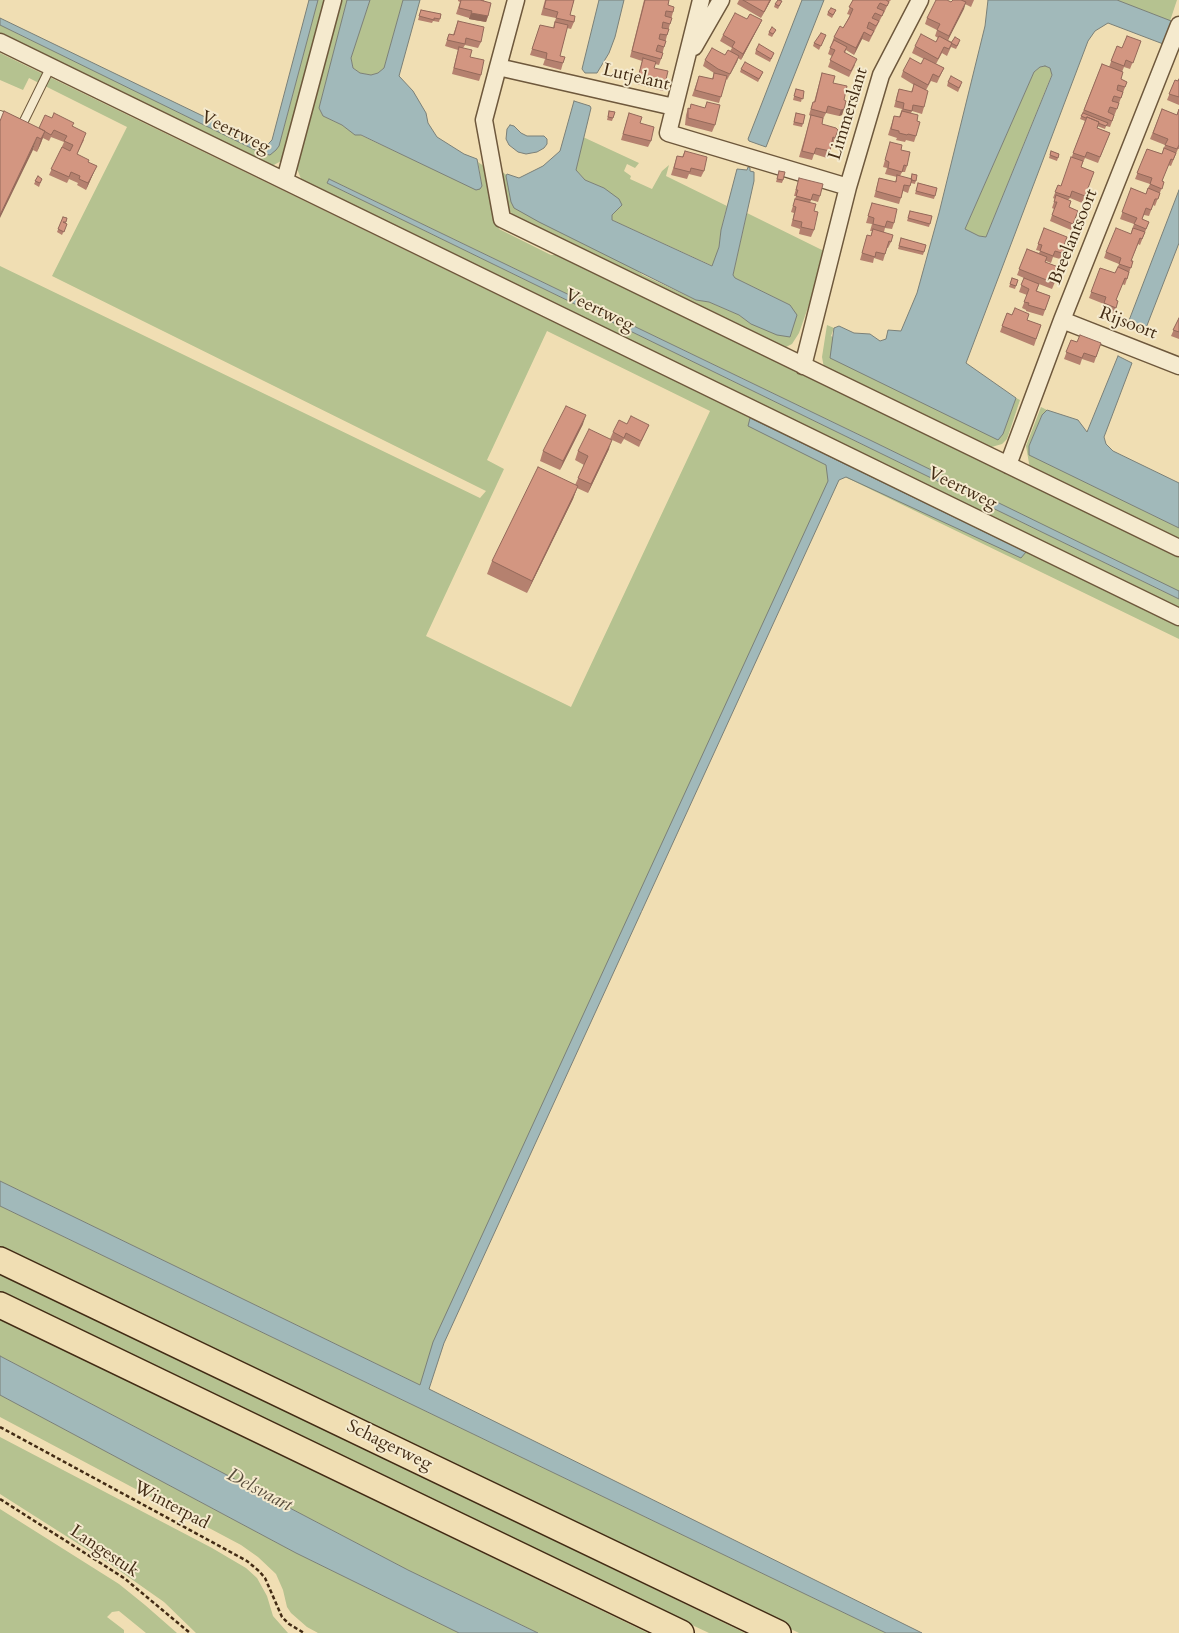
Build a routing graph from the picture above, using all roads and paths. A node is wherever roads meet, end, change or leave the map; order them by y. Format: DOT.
graph roads {
  1 [pos="333,0"];
  2 [pos="516,0"];
  3 [pos="701,0"];
  4 [pos="721,0"];
  5 [pos="920,0"];
  6 [pos="1179,25"];
  7 [pos="0,42"];
  8 [pos="686,59"];
  9 [pos="51,66"];
  10 [pos="498,66"];
  11 [pos="674,107"];
  12 [pos="0,115"];
  13 [pos="751,157"];
  14 [pos="285,180"];
  15 [pos="848,187"];
  16 [pos="1062,320"];
  17 [pos="803,366"];
  18 [pos="1179,366"];
  19 [pos="1008,465"];
  20 [pos="1179,548"];
  21 [pos="1179,617"];
  22 [pos="0,1260"];
  23 [pos="0,1305"];
  24 [pos="0,1427"];
  25 [pos="0,1498"];
  26 [pos="190,1633"];
  27 [pos="304,1633"];
  28 [pos="681,1633"];
  29 [pos="778,1633"];
  1 -- 14 [label="street"];
  2 -- 10 [label="street"];
  3 -- 8 [label="street, Lutjelant"];
  4 -- 8 [label="street, Lutjelant"];
  5 -- 15 [label="street, Limmerslant"];
  6 -- 16 [label="street, Breelantsoort"];
  7 -- 9 [label="street, Veertweg"];
  8 -- 11 [label="street, Lutjelant"];
  9 -- 12 [label="lane"];
  9 -- 14 [label="street, Veertweg"];
  10 -- 11 [label="street, Lutjelant"];
  10 -- 17 [label="street"];
  11 -- 13 [label="street, Lutjelant"];
  13 -- 15 [label="street, Limmerslant"];
  14 -- 21 [label="street, Veertweg"];
  15 -- 17 [label="street, Limmerslant"];
  16 -- 18 [label="street, Rijsoort"];
  16 -- 19 [label="street, Breelantsoort"];
  17 -- 19 [label="street"];
  19 -- 20 [label="street"];
  22 -- 29 [label="main road, Schagerweg"];
  23 -- 28 [label="main road"];
  24 -- 27 [label="path, Winterpad"];
  25 -- 26 [label="path, Langestuk"];
}
